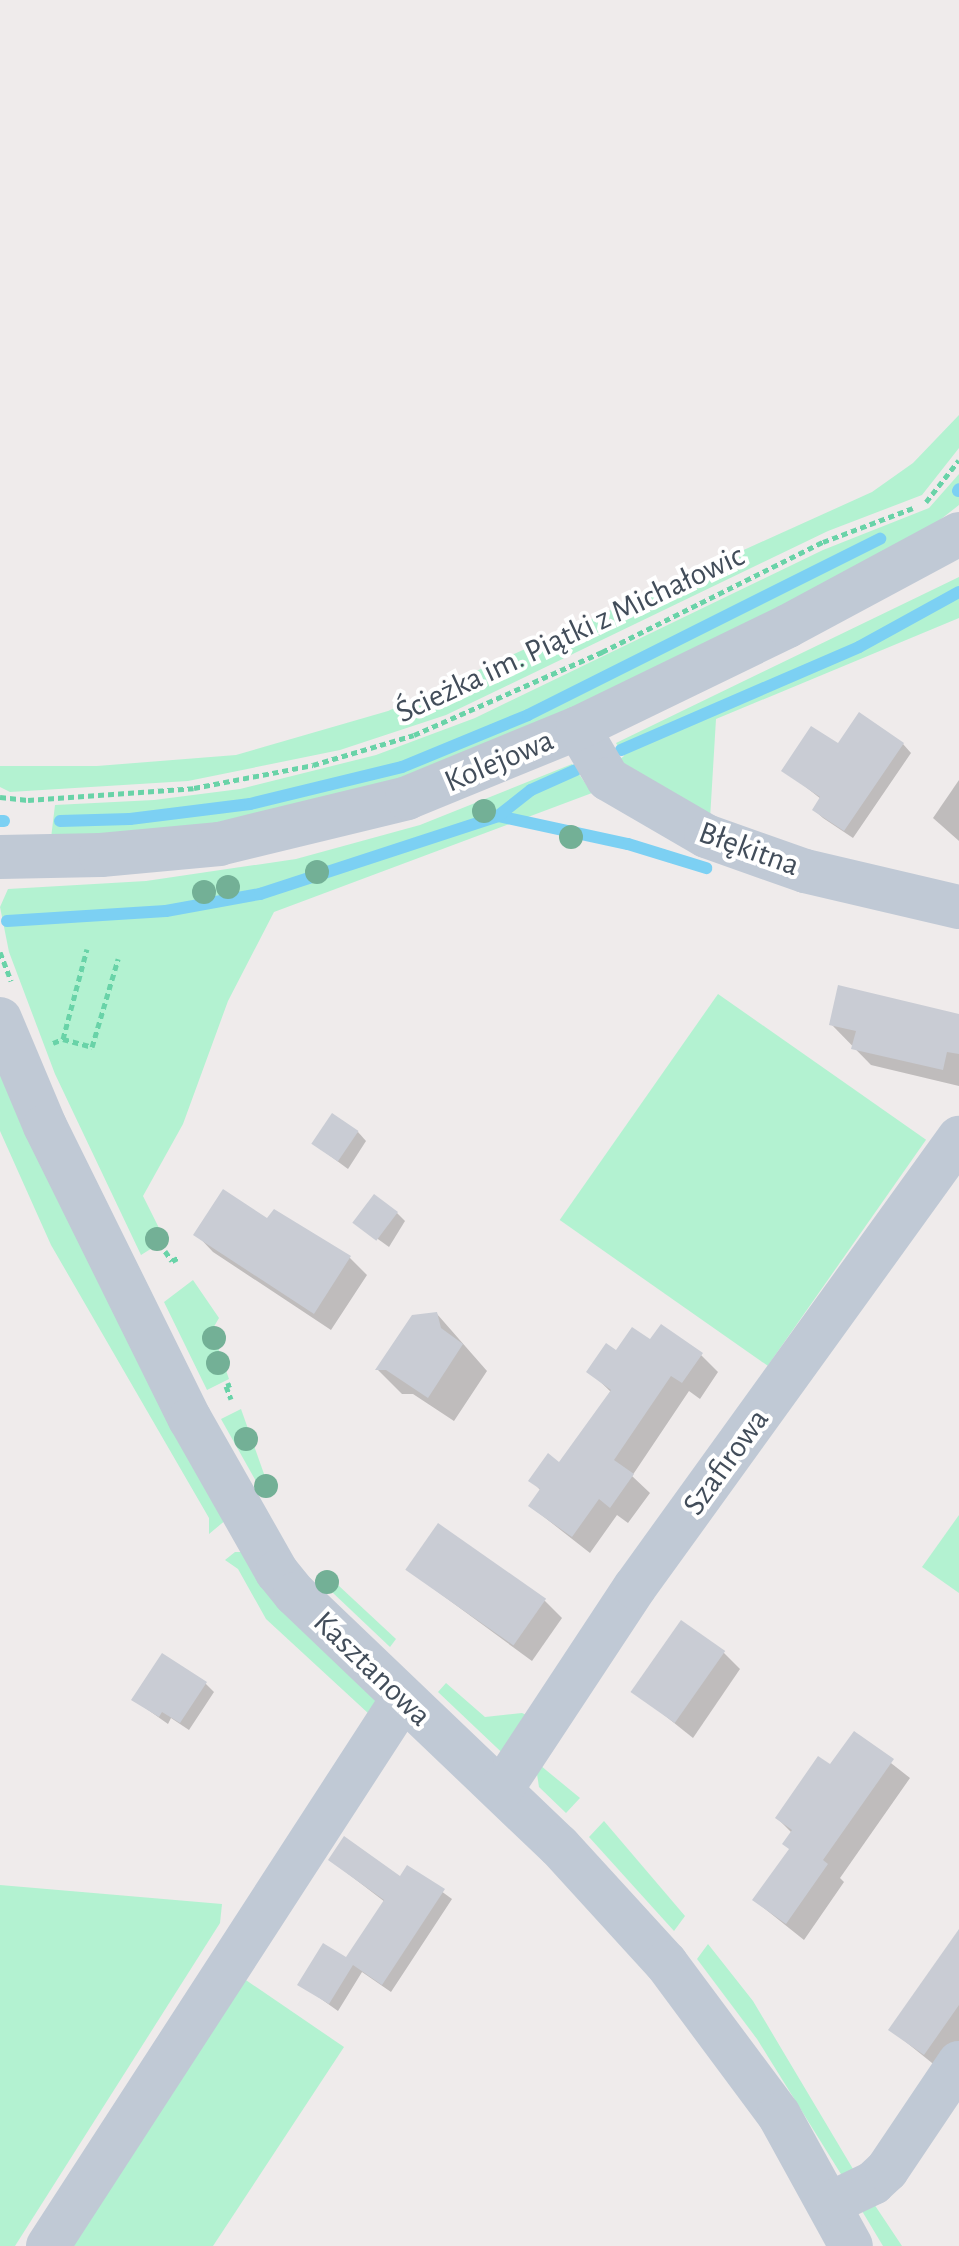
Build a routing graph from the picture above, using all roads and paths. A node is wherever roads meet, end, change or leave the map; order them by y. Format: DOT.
graph roads {
  1 [pos="959,460"];
  2 [pos="959,534"];
  3 [pos="578,728"];
  4 [pos="0,797"];
  5 [pos="0,857"];
  6 [pos="959,907"];
  7 [pos="87,949"];
  8 [pos="0,952"];
  9 [pos="118,959"];
  10 [pos="8,1007"];
  11 [pos="63,1039"];
  12 [pos="38,1051"];
  13 [pos="959,1138"];
  14 [pos="165,1251"];
  15 [pos="178,1258"];
  16 [pos="231,1384"];
  17 [pos="231,1399"];
  18 [pos="403,1698"];
  19 [pos="501,1790"];
  20 [pos="959,2063"];
  21 [pos="829,2204"];
  22 [pos="48,2246"];
  23 [pos="851,2246"];
  1 -- 4 [label="path, Ścieżka im. Piątki z Michałowic"];
  2 -- 3 [label="street, Kolejowa"];
  3 -- 5 [label="street, Kolejowa"];
  3 -- 6 [label="street, Błękitna"];
  7 -- 11 [label="path"];
  8 -- 10 [label="path"];
  9 -- 11 [label="path"];
  10 -- 18 [label="street, Kasztanowa"];
  11 -- 12 [label="path"];
  13 -- 19 [label="street, Szafirowa"];
  14 -- 15 [label="path"];
  16 -- 17 [label="path"];
  18 -- 19 [label="street, Kasztanowa"];
  18 -- 22 [label="street"];
  19 -- 21 [label="street, Kasztanowa"];
  20 -- 21 [label="street"];
  21 -- 23 [label="street, Kasztanowa"];
}
